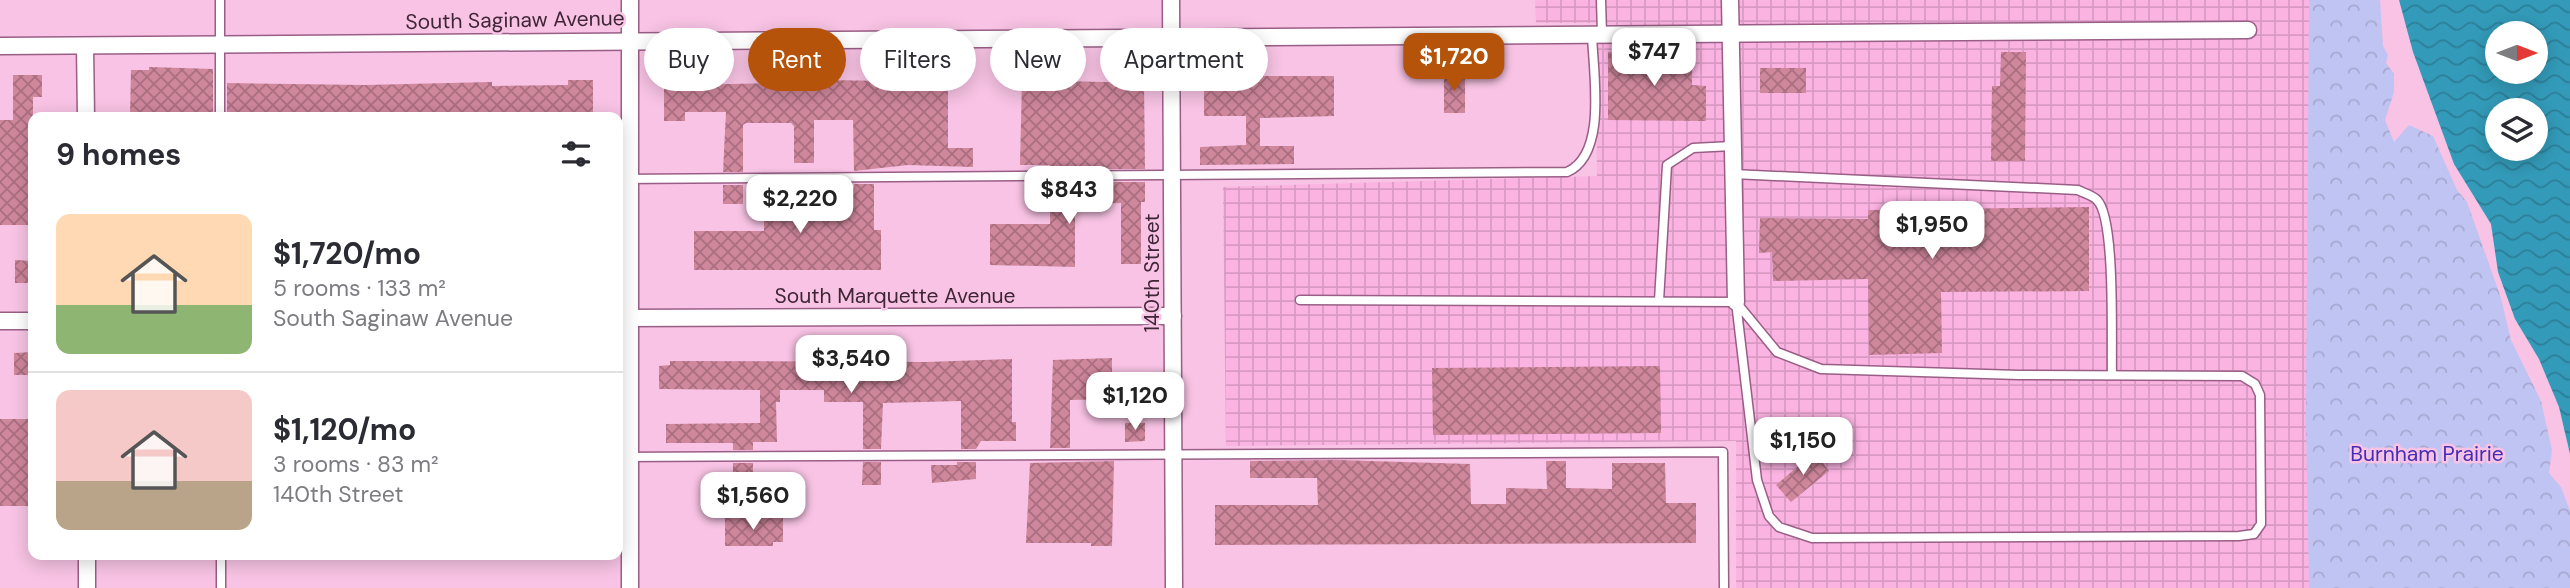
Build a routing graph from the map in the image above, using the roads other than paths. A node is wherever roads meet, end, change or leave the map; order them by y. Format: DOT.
graph roads {
  1 [pos="220,0"];
  2 [pos="630,0"];
  3 [pos="1171,0"];
  4 [pos="1601,0"];
  5 [pos="1730,0"];
  6 [pos="1171,28"];
  7 [pos="2248,30"];
  8 [pos="1597,34"];
  9 [pos="1730,34"];
  10 [pos="1268,36"];
  11 [pos="1100,37"];
  12 [pos="630,40"];
  13 [pos="220,44"];
  14 [pos="0,46"];
  15 [pos="86,46"];
  16 [pos="1171,91"];
  17 [pos="86,112"];
  18 [pos="220,112"];
  19 [pos="1732,146"];
  20 [pos="1733,174"];
  21 [pos="1172,176"];
  22 [pos="624,179"];
  23 [pos="1300,300"];
  24 [pos="1659,301"];
  25 [pos="1736,302"];
  26 [pos="1173,316"];
  27 [pos="624,318"];
  28 [pos="0,321"];
  29 [pos="28,321"];
  30 [pos="2112,375"];
  31 [pos="1174,455"];
  32 [pos="624,457"];
  33 [pos="87,560"];
  34 [pos="221,560"];
  35 [pos="87,588"];
  36 [pos="221,588"];
  37 [pos="630,588"];
  38 [pos="1174,588"];
  39 [pos="1724,588"];
  1 -- 13 [label="lane"];
  2 -- 12 [label="street"];
  3 -- 6 [label="street, 140th Street"];
  4 -- 8 [label="lane"];
  5 -- 9 [label="street"];
  7 -- 9 [label="street, South Saginaw Avenue"];
  8 -- 9 [label="street, South Saginaw Avenue"];
  8 -- 10 [label="street, South Saginaw Avenue"];
  8 -- 21 [label="lane"];
  9 -- 19 [label="street"];
  11 -- 12 [label="street, South Saginaw Avenue"];
  12 -- 13 [label="street, South Saginaw Avenue"];
  12 -- 22 [label="street"];
  13 -- 15 [label="street, South Saginaw Avenue"];
  13 -- 18 [label="lane"];
  14 -- 15 [label="street, South Saginaw Avenue"];
  15 -- 17 [label="street"];
  16 -- 21 [label="street, 140th Street"];
  19 -- 20 [label="street"];
  19 -- 24 [label="lane"];
  20 -- 25 [label="street"];
  20 -- 30 [label="lane"];
  21 -- 22 [label="lane"];
  21 -- 26 [label="street, 140th Street"];
  22 -- 27 [label="street"];
  23 -- 24 [label="lane"];
  24 -- 25 [label="lane"];
  25 -- 30 [label="lane"];
  25 -- 30 [label="lane"];
  26 -- 27 [label="street, South Marquette Avenue"];
  26 -- 31 [label="street, 140th Street"];
  27 -- 32 [label="street"];
  28 -- 29 [label="street"];
  31 -- 32 [label="lane"];
  31 -- 38 [label="street, 140th Street"];
  31 -- 39 [label="lane"];
  32 -- 37 [label="street"];
  33 -- 35 [label="street"];
  34 -- 36 [label="lane"];
}
